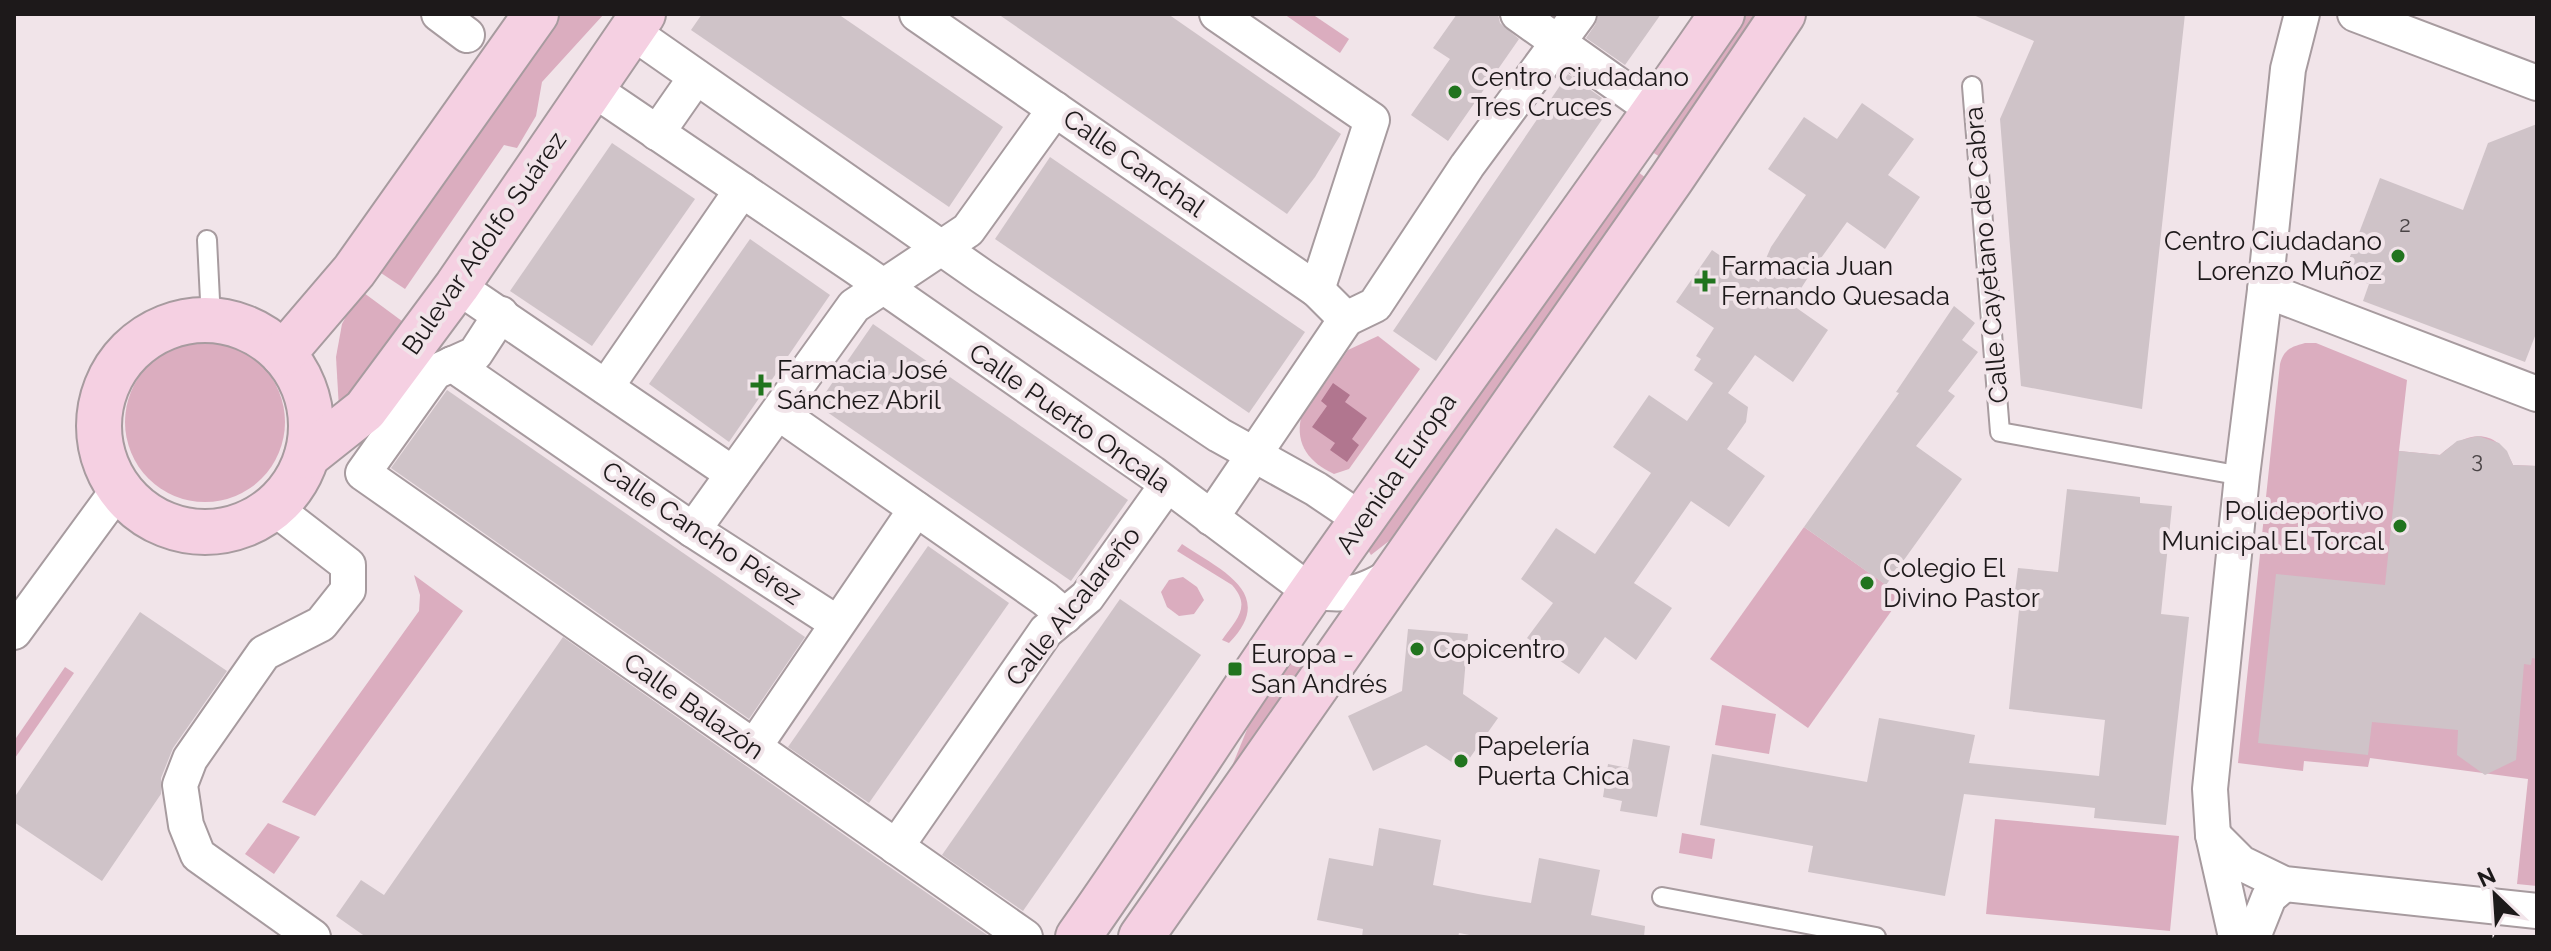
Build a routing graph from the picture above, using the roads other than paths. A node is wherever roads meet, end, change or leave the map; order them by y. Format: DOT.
graph roads {
  1 [pos="536,14"];
  2 [pos="917,14"];
  3 [pos="1217,14"];
  4 [pos="1518,14"];
  5 [pos="1579,14"];
  6 [pos="1722,14"];
  7 [pos="1783,14"];
  8 [pos="2302,14"];
  9 [pos="2355,14"];
  10 [pos="637,22"];
  11 [pos="1559,43"];
  12 [pos="696,77"];
  13 [pos="2537,83"];
  14 [pos="1972,86"];
  15 [pos="593,89"];
  16 [pos="1055,109"];
  17 [pos="1655,111"];
  18 [pos="657,133"];
  19 [pos="742,190"];
  20 [pos="207,240"];
  21 [pos="942,249"];
  22 [pos="457,286"];
  23 [pos="882,286"];
  24 [pos="1317,290"];
  25 [pos="2265,290"];
  26 [pos="501,314"];
  27 [pos="1346,319"];
  28 [pos="211,320"];
  29 [pos="283,354"];
  30 [pos="452,364"];
  31 [pos="606,387"];
  32 [pos="2537,394"];
  33 [pos="779,413"];
  34 [pos="1255,455"];
  35 [pos="307,456"];
  36 [pos="733,474"];
  37 [pos="2242,476"];
  38 [pos="1167,485"];
  39 [pos="118,490"];
  40 [pos="273,507"];
  41 [pos="916,509"];
  42 [pos="1211,518"];
  43 [pos="1362,520"];
  44 [pos="693,530"];
  45 [pos="1396,573"];
  46 [pos="1311,592"];
  47 [pos="1065,616"];
  48 [pos="837,623"];
  49 [pos="14,632"];
  50 [pos="754,747"];
  51 [pos="2213,835"];
  52 [pos="896,847"];
  53 [pos="2284,884"];
  54 [pos="1662,897"];
  55 [pos="2537,911"];
  56 [pos="313,937"];
  57 [pos="1025,937"];
  58 [pos="1078,937"];
  59 [pos="1141,937"];
  60 [pos="1876,937"];
  61 [pos="2236,937"];
  62 [pos="2253,937"];
  1 -- 29 [label="main road"];
  2 -- 16 [label="street, Calle Canchal"];
  3 -- 24 [label="street"];
  4 -- 11 [label="street"];
  5 -- 11 [label="street"];
  6 -- 17 [label="main road, Avenida Europa"];
  7 -- 45 [label="main road"];
  8 -- 25 [label="street"];
  9 -- 13 [label="street"];
  10 -- 12 [label="street"];
  10 -- 15 [label="main road, Bulevar Adolfo Suárez"];
  11 -- 17 [label="street"];
  11 -- 27 [label="street"];
  12 -- 18 [label="street"];
  12 -- 21 [label="street"];
  14 -- 37 [label="lane, Calle Cayetano de Cabra"];
  15 -- 18 [label="street, Calle Puerto Oncala"];
  15 -- 22 [label="main road, Bulevar Adolfo Suárez"];
  16 -- 21 [label="street"];
  16 -- 24 [label="street, Calle Canchal"];
  17 -- 43 [label="main road, Avenida Europa"];
  18 -- 19 [label="street, Calle Puerto Oncala"];
  19 -- 23 [label="street, Calle Puerto Oncala"];
  19 -- 31 [label="street"];
  20 -- 28 [label="lane"];
  21 -- 23 [label="street"];
  21 -- 34 [label="street"];
  22 -- 26 [label="street"];
  22 -- 35 [label="main road, Bulevar Adolfo Suárez"];
  23 -- 33 [label="street"];
  23 -- 38 [label="street, Calle Puerto Oncala"];
  24 -- 27 [label="street, Calle Canchal"];
  25 -- 32 [label="street"];
  25 -- 37 [label="street"];
  26 -- 30 [label="street"];
  26 -- 31 [label="street"];
  27 -- 34 [label="street"];
  28 -- 29 [label="main road"];
  28 -- 39 [label="main road"];
  29 -- 35 [label="main road"];
  30 -- 44 [label="street, Calle Cancho Pérez"];
  30 -- 50 [label="street, Calle Balazón"];
  31 -- 36 [label="street"];
  33 -- 36 [label="street"];
  33 -- 41 [label="street"];
  34 -- 42 [label="street"];
  34 -- 43 [label="street"];
  35 -- 40 [label="main road"];
  36 -- 44 [label="street"];
  37 -- 51 [label="street"];
  38 -- 42 [label="street, Calle Puerto Oncala"];
  38 -- 47 [label="street, Calle Alcalareño"];
  39 -- 40 [label="main road"];
  39 -- 49 [label="street"];
  40 -- 56 [label="street"];
  41 -- 47 [label="street"];
  41 -- 48 [label="street"];
  42 -- 46 [label="street, Calle Puerto Oncala"];
  43 -- 46 [label="main road, Avenida Europa"];
  44 -- 48 [label="street, Calle Cancho Pérez"];
  45 -- 46 [label="street"];
  45 -- 59 [label="main road"];
  46 -- 58 [label="main road, Avenida Europa"];
  47 -- 52 [label="street, Calle Alcalareño"];
  48 -- 50 [label="street"];
  50 -- 52 [label="street, Calle Balazón"];
  51 -- 53 [label="street"];
  51 -- 61 [label="street"];
  52 -- 57 [label="street, Calle Balazón"];
  53 -- 55 [label="street"];
  53 -- 62 [label="street"];
  54 -- 60 [label="lane"];
}
